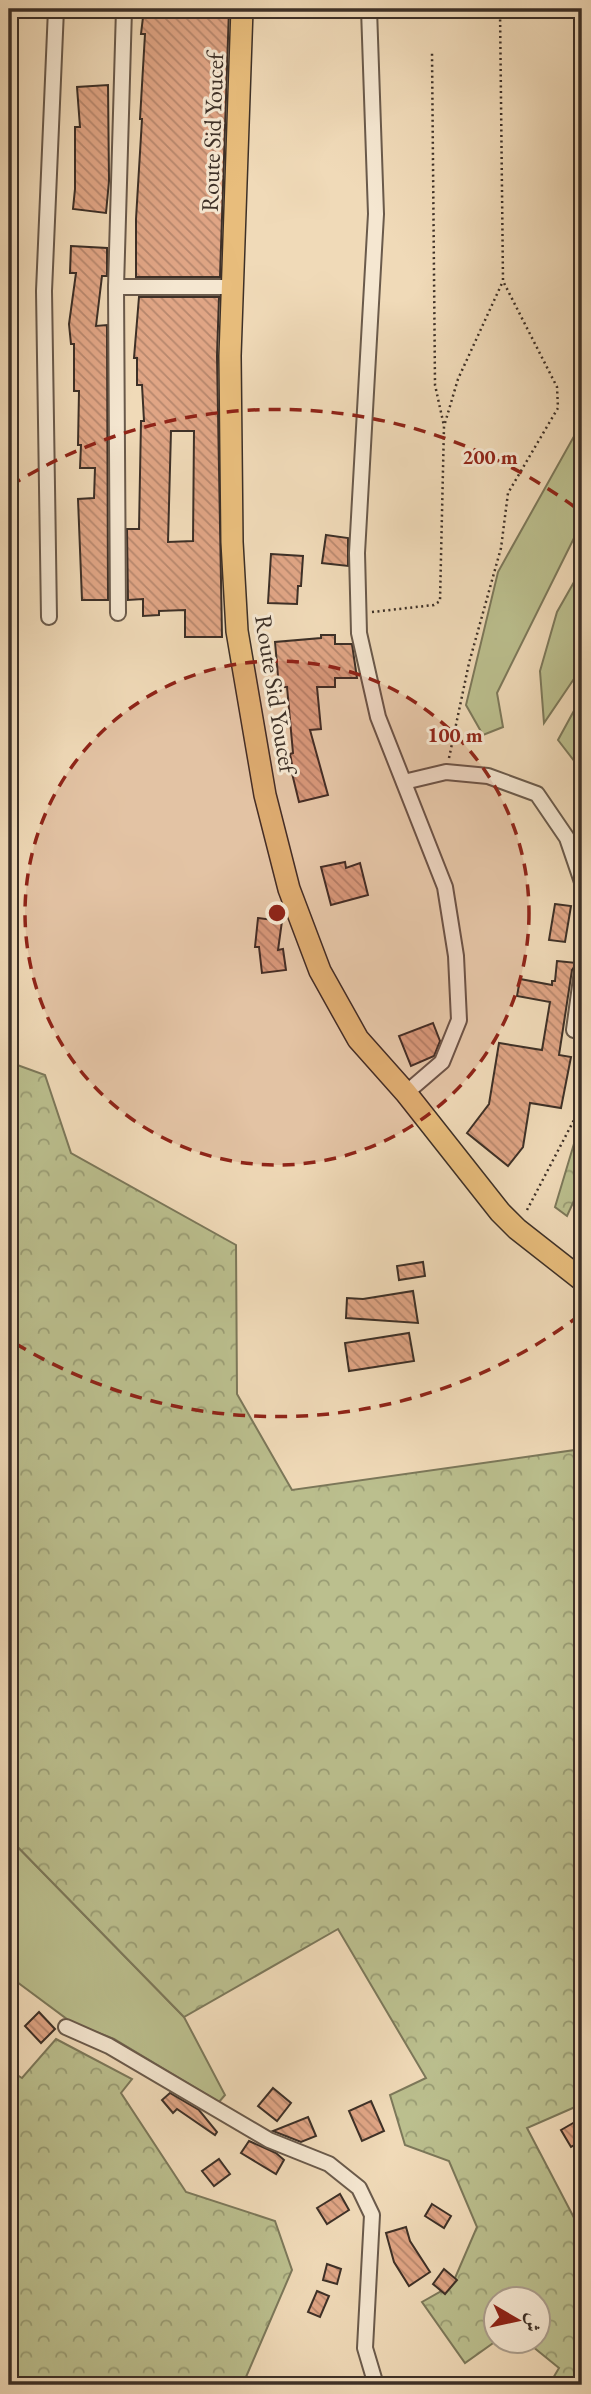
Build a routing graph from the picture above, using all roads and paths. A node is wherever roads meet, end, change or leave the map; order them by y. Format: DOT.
graph roads {
  1 [pos="56,9"];
  2 [pos="124,9"];
  3 [pos="242,9"];
  4 [pos="369,9"];
  5 [pos="500,9"];
  6 [pos="432,52"];
  7 [pos="503,281"];
  8 [pos="116,287"];
  9 [pos="233,287"];
  10 [pos="444,426"];
  11 [pos="118,613"];
  12 [pos="359,614"];
  13 [pos="49,617"];
  14 [pos="446,772"];
  15 [pos="404,782"];
  16 [pos="582,883"];
  17 [pos="582,971"];
  18 [pos="574,1030"];
  19 [pos="406,1093"];
  20 [pos="582,1098"];
  21 [pos="517,1228"];
  22 [pos="582,1280"];
  23 [pos="66,2027"];
  24 [pos="376,2385"];
  1 -- 13 [label="street"];
  2 -- 8 [label="street"];
  3 -- 9 [label="main road, Route Sid Youcef"];
  4 -- 12 [label="street"];
  5 -- 7 [label="path"];
  6 -- 10 [label="path"];
  7 -- 10 [label="path"];
  7 -- 14 [label="path"];
  8 -- 9 [label="street"];
  8 -- 11 [label="street"];
  9 -- 19 [label="main road, Route Sid Youcef"];
  10 -- 12 [label="path"];
  12 -- 15 [label="street"];
  14 -- 15 [label="street"];
  14 -- 16 [label="street"];
  15 -- 19 [label="street"];
  17 -- 18 [label="street"];
  19 -- 21 [label="main road, Route Sid Youcef"];
  20 -- 21 [label="path"];
  21 -- 22 [label="main road, Route Sid Youcef"];
  23 -- 24 [label="street"];
}
